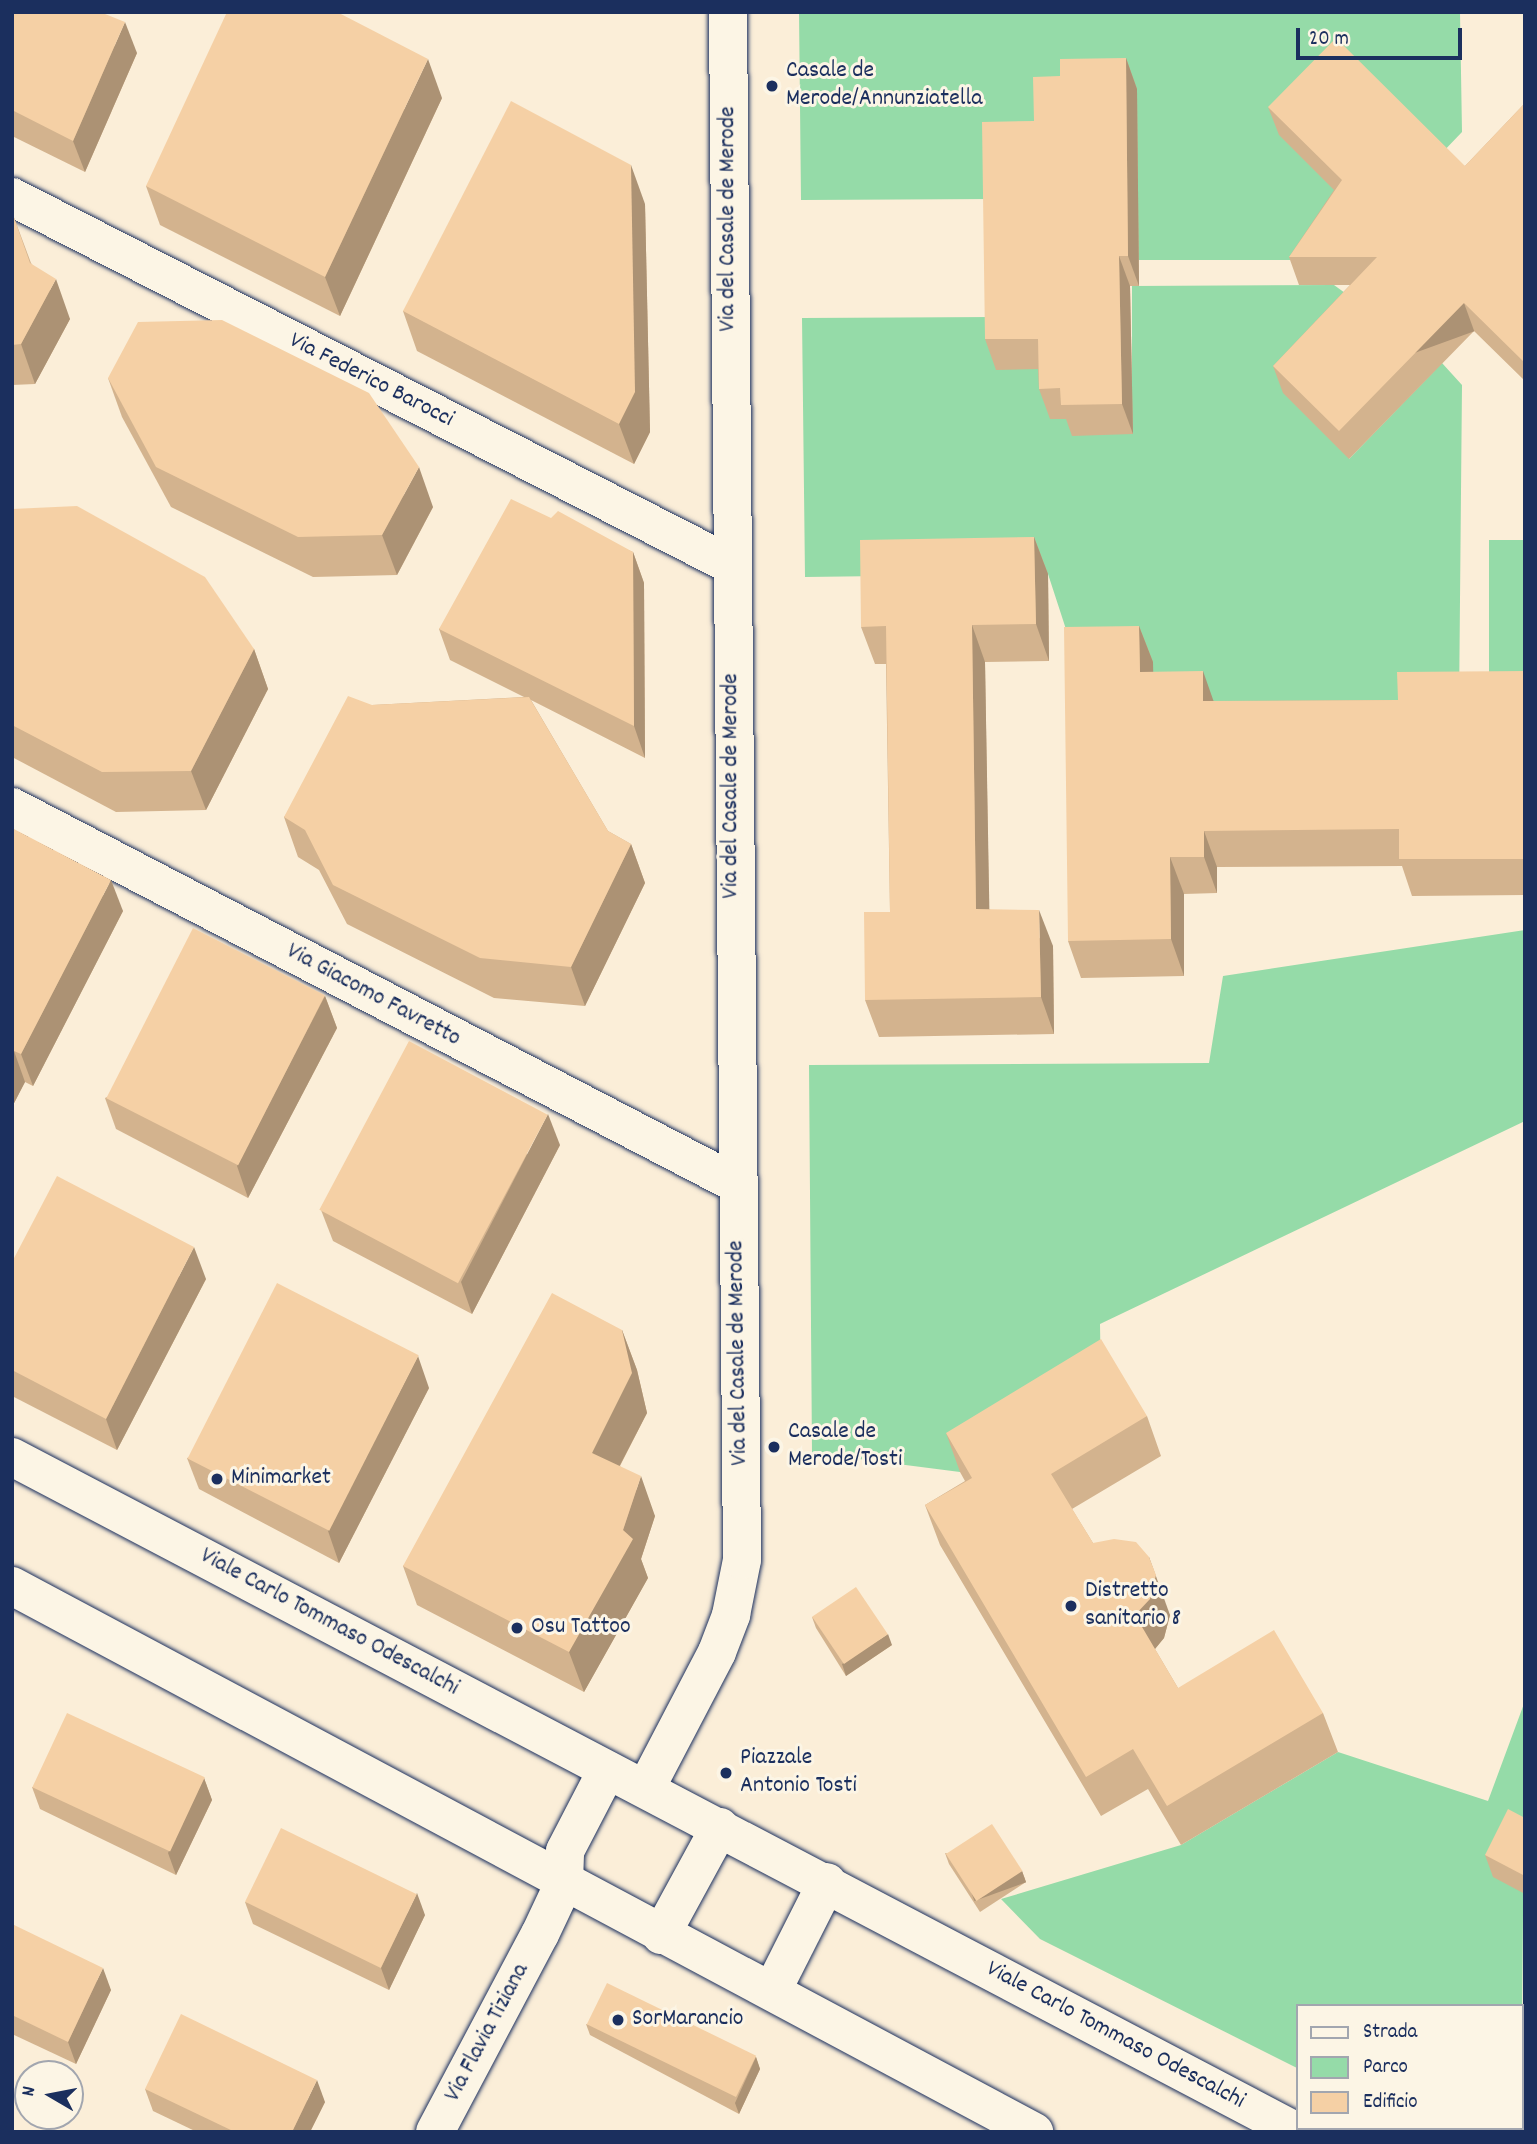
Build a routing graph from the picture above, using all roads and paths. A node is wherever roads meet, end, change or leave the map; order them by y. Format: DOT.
graph roads {
  1 [pos="728,12"];
  2 [pos="12,197"];
  3 [pos="730,565"];
  4 [pos="12,807"];
  5 [pos="735,1183"];
  6 [pos="12,1457"];
  7 [pos="12,1586"];
  8 [pos="607,1770"];
  9 [pos="646,1788"];
  10 [pos="720,1827"];
  11 [pos="827,1882"];
  12 [pos="564,1883"];
  13 [pos="661,1935"];
  14 [pos="772,1991"];
  15 [pos="435,2132"];
  16 [pos="1034,2132"];
  17 [pos="1297,2132"];
  1 -- 3 [label="street, Via del Casale de Merode"];
  2 -- 3 [label="street, Via Federico Barocci"];
  3 -- 5 [label="street, Via del Casale de Merode"];
  4 -- 5 [label="street, Via Giacomo Favretto"];
  5 -- 9 [label="street, Via del Casale de Merode"];
  6 -- 8 [label="street, Viale Carlo Tommaso Odescalchi"];
  7 -- 12 [label="street"];
  8 -- 9 [label="street, Viale Carlo Tommaso Odescalchi"];
  8 -- 12 [label="street"];
  9 -- 10 [label="street"];
  10 -- 11 [label="street"];
  10 -- 13 [label="street"];
  11 -- 14 [label="street"];
  11 -- 17 [label="street, Viale Carlo Tommaso Odescalchi"];
  12 -- 13 [label="street"];
  12 -- 15 [label="street, Via Flavia Tiziana"];
  13 -- 14 [label="street"];
  14 -- 16 [label="street"];
}
